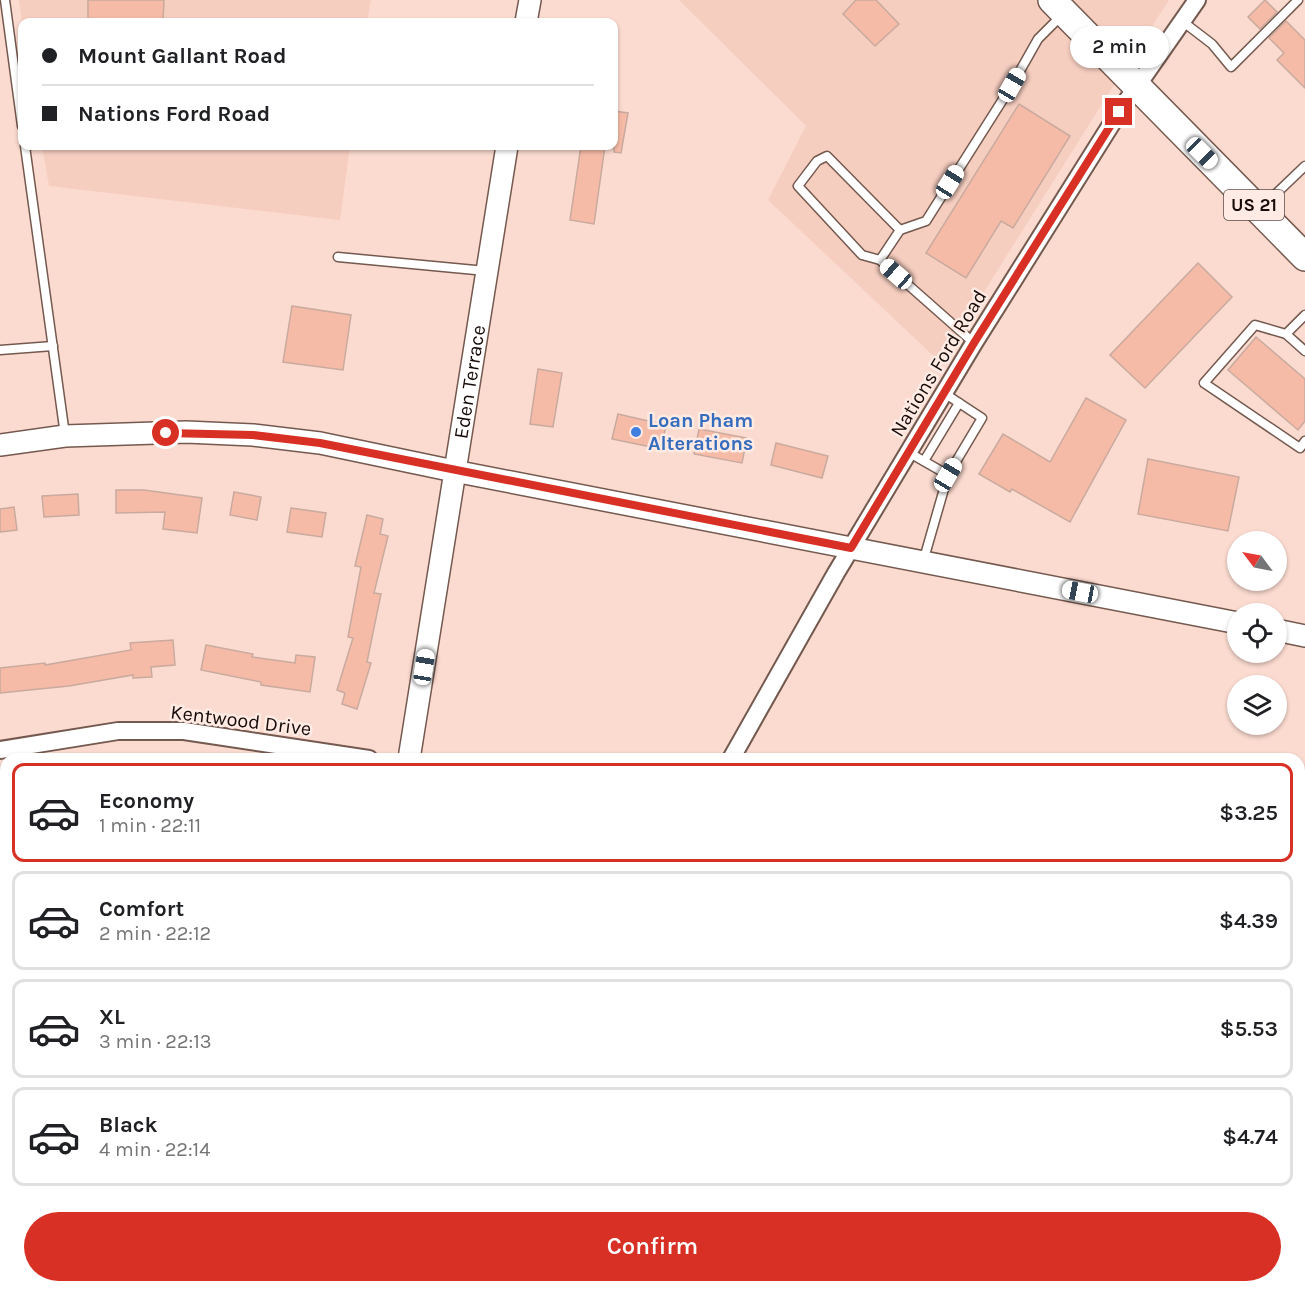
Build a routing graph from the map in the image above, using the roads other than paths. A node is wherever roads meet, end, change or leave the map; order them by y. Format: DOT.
graph roads {
  1 [pos="5,0"];
  2 [pos="530,0"];
  3 [pos="1197,0"];
  4 [pos="1298,0"];
  5 [pos="1058,6"];
  6 [pos="527,18"];
  7 [pos="1182,21"];
  8 [pos="1136,86"];
  9 [pos="18,96"];
  10 [pos="26,150"];
  11 [pos="506,150"];
  12 [pos="1305,166"];
  13 [pos="1259,210"];
  14 [pos="900,230"];
  15 [pos="338,257"];
  16 [pos="1305,257"];
  17 [pos="880,260"];
  18 [pos="486,271"];
  19 [pos="1305,315"];
  20 [pos="1286,334"];
  21 [pos="974,343"];
  22 [pos="53,346"];
  23 [pos="0,350"];
  24 [pos="1305,351"];
  25 [pos="944,393"];
  26 [pos="959,403"];
  27 [pos="65,436"];
  28 [pos="1305,441"];
  29 [pos="0,445"];
  30 [pos="908,452"];
  31 [pos="924,461"];
  32 [pos="454,471"];
  33 [pos="948,475"];
  34 [pos="851,548"];
  35 [pos="923,562"];
  36 [pos="1227,621"];
  37 [pos="1287,632"];
  38 [pos="1305,636"];
  39 [pos="0,750"];
  40 [pos="329,753"];
  41 [pos="411,753"];
  42 [pos="734,753"];
  1 -- 9 [label="lane"];
  2 -- 6 [label="street"];
  3 -- 7 [label="street, Nations Ford Road"];
  4 -- 7 [label="lane"];
  5 -- 8 [label="main road, US 21"];
  5 -- 14 [label="lane"];
  7 -- 8 [label="street, Nations Ford Road"];
  8 -- 13 [label="main road, US 21"];
  8 -- 21 [label="street, Nations Ford Road"];
  10 -- 22 [label="lane"];
  11 -- 18 [label="street, Eden Terrace"];
  12 -- 13 [label="lane"];
  13 -- 16 [label="main road, US 21"];
  14 -- 17 [label="lane"];
  14 -- 17 [label="lane"];
  15 -- 18 [label="lane"];
  17 -- 21 [label="lane"];
  18 -- 32 [label="street, Eden Terrace"];
  19 -- 20 [label="lane"];
  20 -- 24 [label="lane"];
  20 -- 28 [label="lane"];
  21 -- 25 [label="street, Nations Ford Road"];
  22 -- 23 [label="lane"];
  22 -- 27 [label="lane"];
  25 -- 26 [label="lane"];
  25 -- 30 [label="street, Nations Ford Road"];
  26 -- 31 [label="lane"];
  26 -- 33 [label="lane"];
  27 -- 29 [label="street"];
  27 -- 32 [label="street"];
  30 -- 31 [label="lane"];
  30 -- 34 [label="street, Nations Ford Road"];
  31 -- 33 [label="lane"];
  32 -- 34 [label="street"];
  32 -- 41 [label="street, Eden Terrace"];
  33 -- 35 [label="lane"];
  34 -- 35 [label="street"];
  34 -- 42 [label="street, Nations Ford Road"];
  35 -- 36 [label="street"];
  37 -- 38 [label="street"];
  39 -- 40 [label="street, Kentwood Drive"];
}
